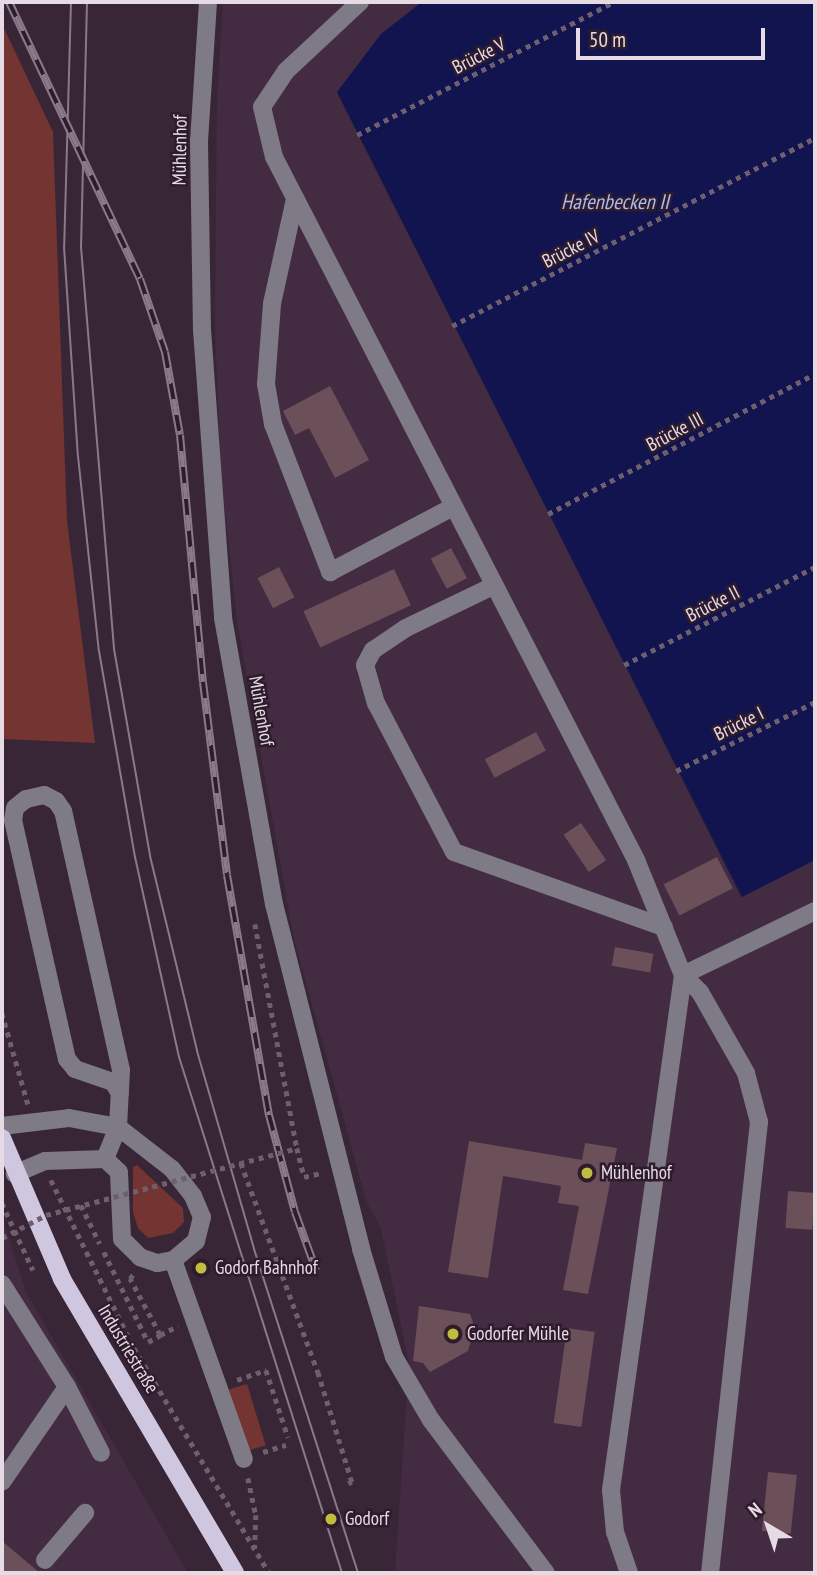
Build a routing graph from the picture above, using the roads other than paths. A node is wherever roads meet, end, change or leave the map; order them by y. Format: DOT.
graph roads {
  1 [pos="208,2"];
  2 [pos="360,2"];
  3 [pos="295,199"];
  4 [pos="453,507"];
  5 [pos="493,586"];
  6 [pos="815,911"];
  7 [pos="664,927"];
  8 [pos="683,975"];
  9 [pos="120,1093"];
  10 [pos="2,1126"];
  11 [pos="118,1127"];
  12 [pos="2,1138"];
  13 [pos="105,1159"];
  14 [pos="15,1174"];
  15 [pos="173,1260"];
  16 [pos="2,1284"];
  17 [pos="67,1387"];
  18 [pos="101,1453"];
  19 [pos="244,1458"];
  20 [pos="2,1482"];
  21 [pos="85,1513"];
  22 [pos="45,1560"];
  23 [pos="235,1573"];
  24 [pos="546,1573"];
  25 [pos="629,1573"];
  26 [pos="710,1573"];
  1 -- 24 [label="street, Mühlenhof"];
  2 -- 3 [label="street"];
  3 -- 4 [label="street"];
  3 -- 4 [label="street"];
  4 -- 5 [label="street"];
  5 -- 7 [label="street"];
  5 -- 7 [label="street"];
  6 -- 8 [label="street"];
  7 -- 8 [label="street"];
  8 -- 25 [label="street"];
  8 -- 26 [label="street"];
  9 -- 9 [label="street"];
  9 -- 11 [label="street"];
  10 -- 11 [label="street"];
  11 -- 13 [label="street"];
  11 -- 15 [label="street"];
  12 -- 14 [label="main road, Industriestraße"];
  13 -- 14 [label="street"];
  13 -- 15 [label="street"];
  14 -- 23 [label="main road, Industriestraße"];
  15 -- 19 [label="street"];
  16 -- 17 [label="street"];
  17 -- 18 [label="street"];
  17 -- 20 [label="street"];
  21 -- 22 [label="street"];
}
